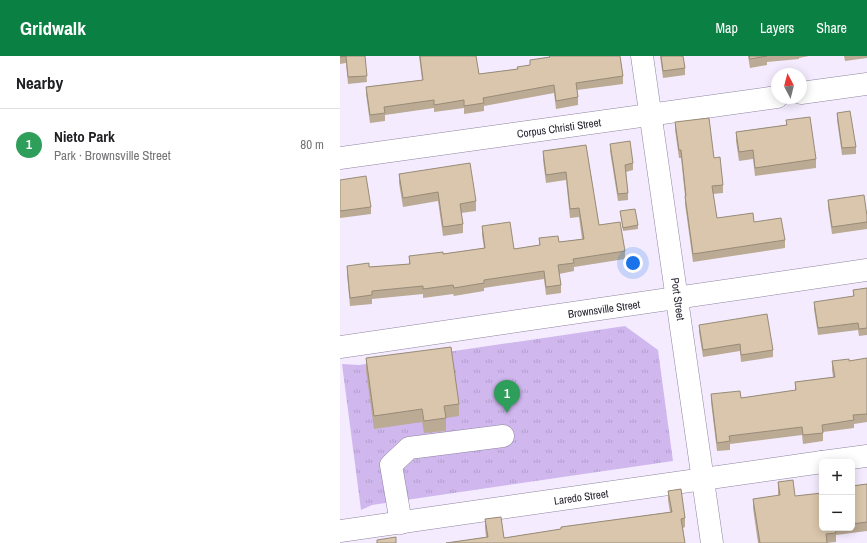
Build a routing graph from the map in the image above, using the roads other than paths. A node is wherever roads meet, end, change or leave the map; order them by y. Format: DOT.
graph roads {
  1 [pos="642,56"];
  2 [pos="867,84"];
  3 [pos="807,92"];
  4 [pos="771,98"];
  5 [pos="651,116"];
  6 [pos="340,158"];
  7 [pos="867,270"];
  8 [pos="677,298"];
  9 [pos="340,347"];
  10 [pos="503,436"];
  11 [pos="867,456"];
  12 [pos="844,459"];
  13 [pos="819,462"];
  14 [pos="704,479"];
  15 [pos="401,523"];
  16 [pos="340,531"];
  17 [pos="366,535"];
  18 [pos="712,543"];
  1 -- 5 [label="street, Port Street"];
  2 -- 3 [label="street"];
  4 -- 5 [label="street, Corpus Christi Street"];
  5 -- 6 [label="street, Corpus Christi Street"];
  5 -- 8 [label="street, Port Street"];
  7 -- 8 [label="street, Brownsville Street"];
  8 -- 9 [label="street, Brownsville Street"];
  8 -- 14 [label="street, Port Street"];
  10 -- 15 [label="street"];
  11 -- 12 [label="street, Laredo Street"];
  13 -- 14 [label="street, Laredo Street"];
  14 -- 15 [label="street, Laredo Street"];
  14 -- 18 [label="street, Port Street"];
  15 -- 17 [label="street, Laredo Street"];
  16 -- 17 [label="street, Laredo Street"];
}
